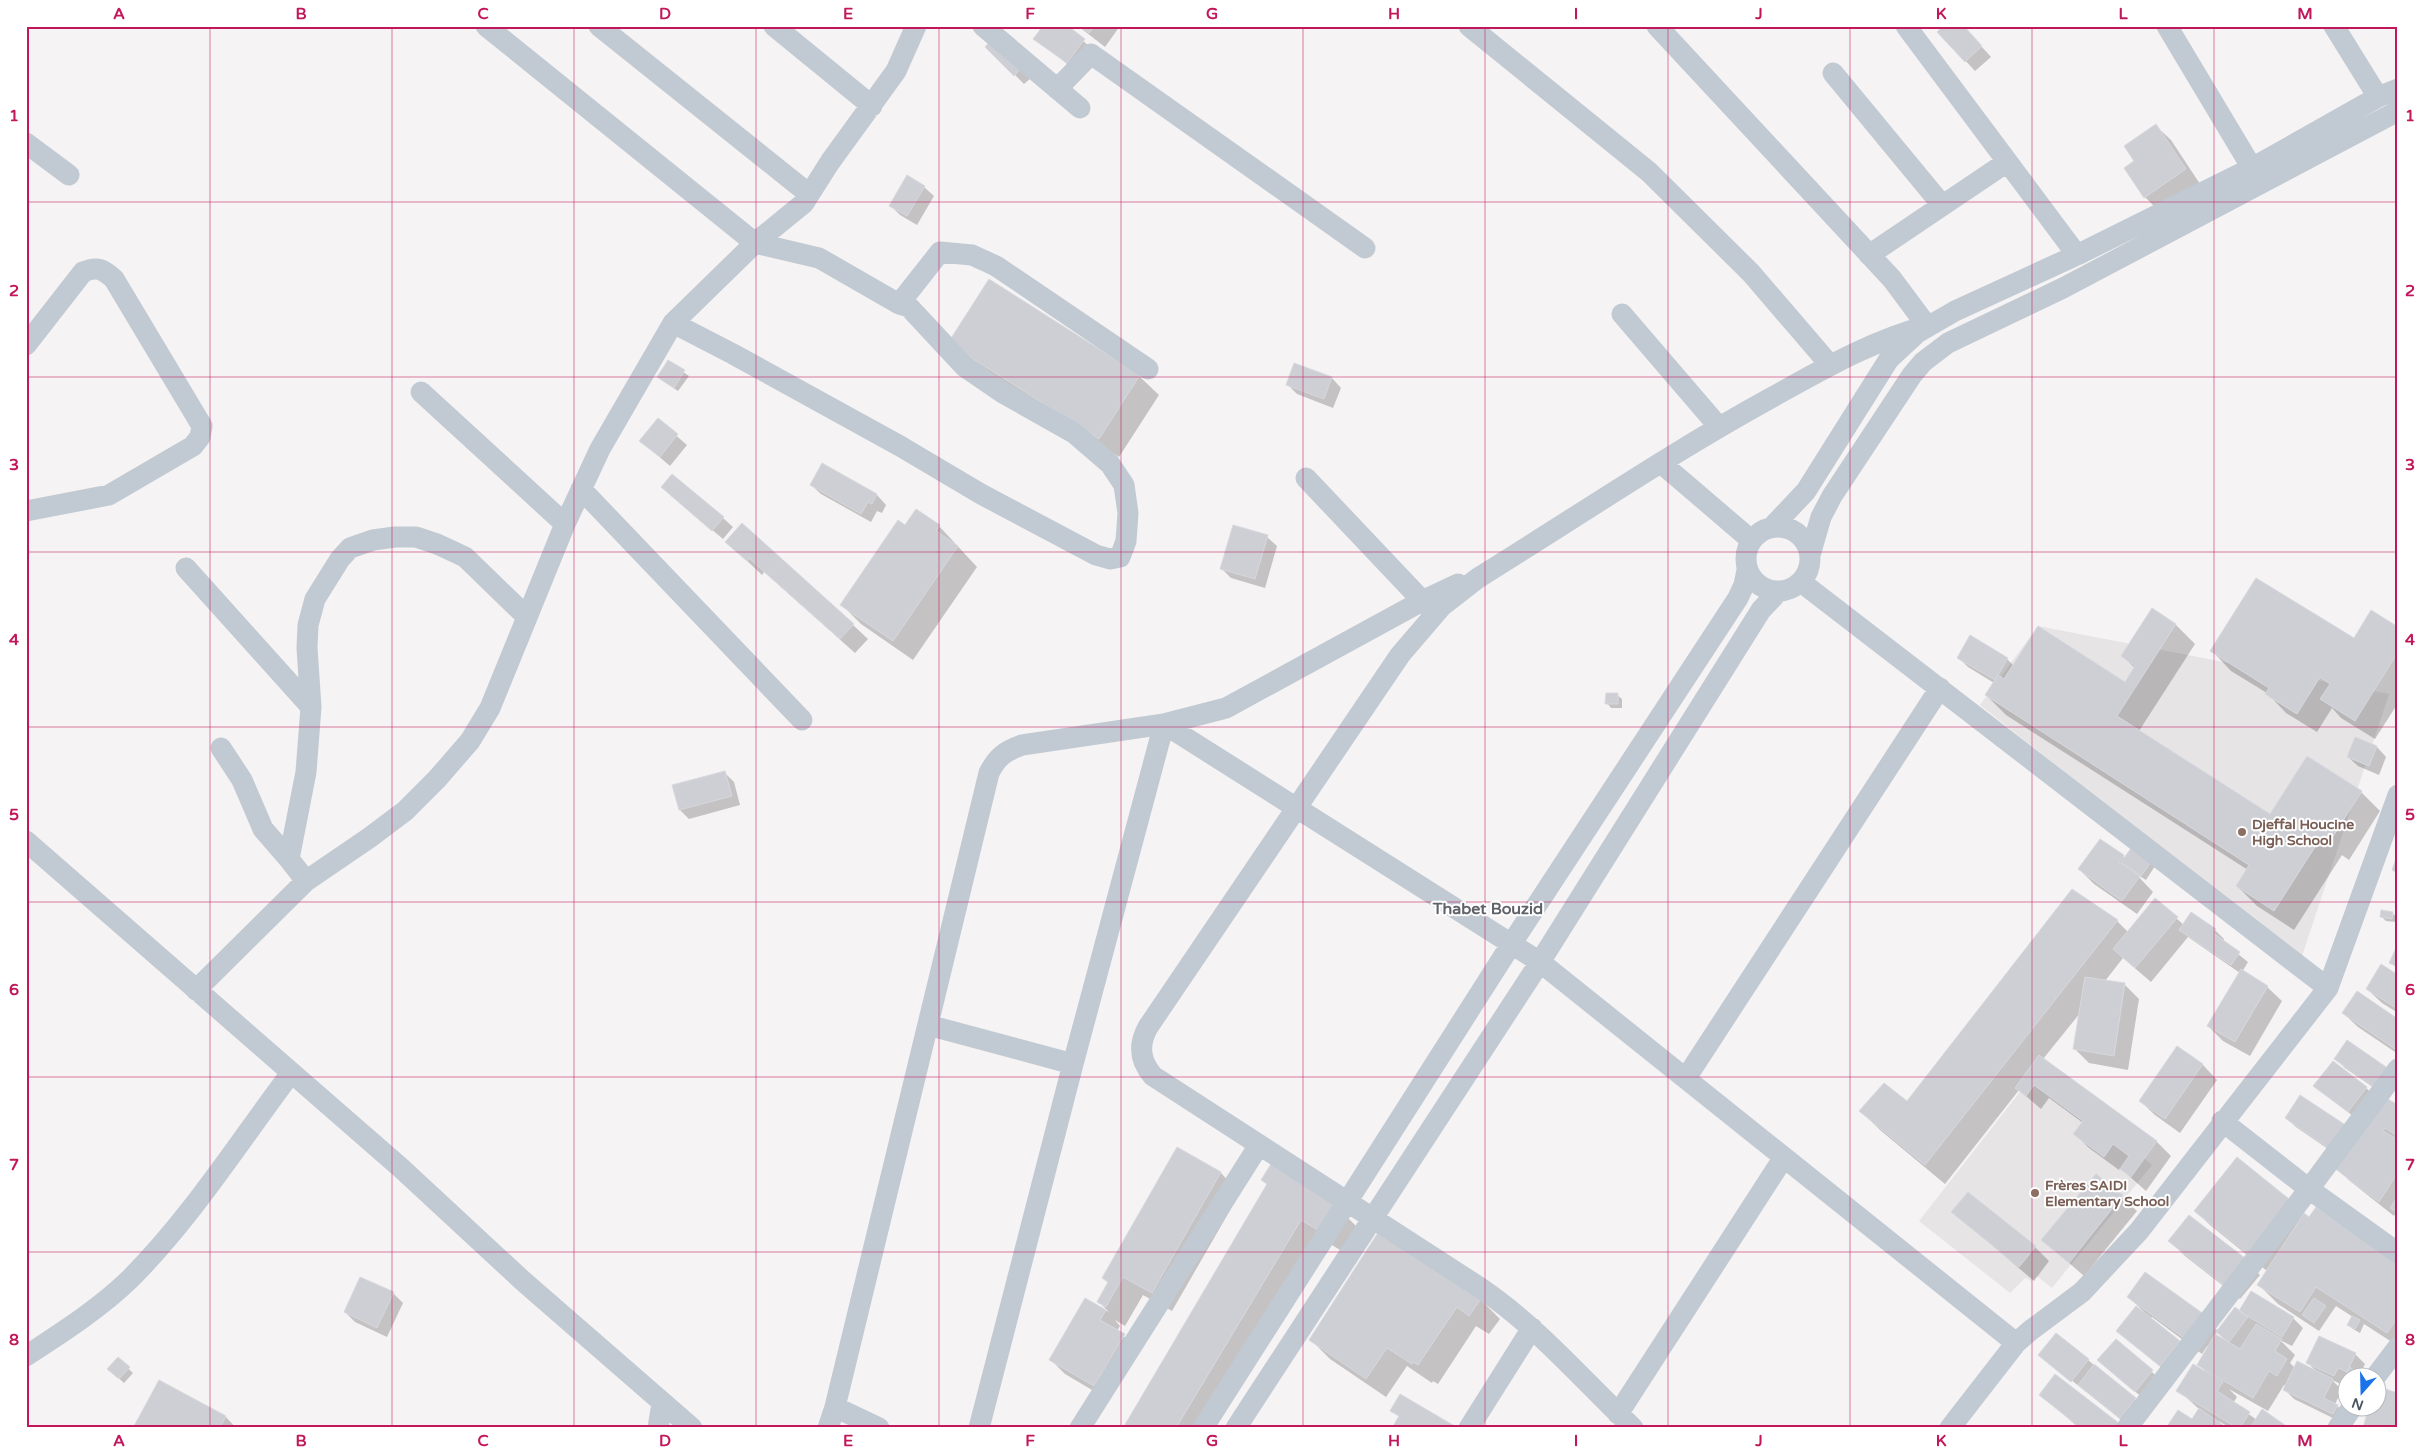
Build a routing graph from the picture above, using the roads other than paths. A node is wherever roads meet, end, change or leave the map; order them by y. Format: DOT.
graph roads {
  1 [pos="486,26"];
  2 [pos="599,26"];
  3 [pos="774,26"];
  4 [pos="916,26"];
  5 [pos="983,26"];
  6 [pos="1470,26"];
  7 [pos="1657,26"];
  8 [pos="1906,26"];
  9 [pos="2166,26"];
  10 [pos="2334,26"];
  11 [pos="1494,34"];
  12 [pos="1833,72"];
  13 [pos="1057,89"];
  14 [pos="2398,89"];
  15 [pos="2378,97"];
  16 [pos="872,106"];
  17 [pos="1080,108"];
  18 [pos="2398,111"];
  19 [pos="26,143"];
  20 [pos="2007,162"];
  21 [pos="2252,168"];
  22 [pos="68,174"];
  23 [pos="809,194"];
  24 [pos="1942,205"];
  25 [pos="755,243"];
  26 [pos="1365,248"];
  27 [pos="1869,255"];
  28 [pos="2077,255"];
  29 [pos="900,304"];
  30 [pos="1622,314"];
  31 [pos="673,324"];
  32 [pos="1927,326"];
  33 [pos="26,345"];
  34 [pos="1830,365"];
  35 [pos="1148,369"];
  36 [pos="421,392"];
  37 [pos="1720,427"];
  38 [pos="1661,463"];
  39 [pos="1306,478"];
  40 [pos="581,489"];
  41 [pos="26,511"];
  42 [pos="565,524"];
  43 [pos="1773,526"];
  44 [pos="1751,540"];
  45 [pos="1810,555"];
  46 [pos="186,568"];
  47 [pos="1747,570"];
  48 [pos="1801,582"];
  49 [pos="1779,591"];
  50 [pos="1428,607"];
  51 [pos="527,617"];
  52 [pos="1940,688"];
  53 [pos="311,707"];
  54 [pos="802,720"];
  55 [pos="1164,724"];
  56 [pos="221,748"];
  57 [pos="2398,795"];
  58 [pos="1296,809"];
  59 [pos="26,840"];
  60 [pos="289,859"];
  61 [pos="306,881"];
  62 [pos="1512,943"];
  63 [pos="1540,962"];
  64 [pos="2328,988"];
  65 [pos="196,990"];
  66 [pos="928,1025"];
  67 [pos="1073,1064"];
  68 [pos="2398,1069"];
  69 [pos="291,1073"];
  70 [pos="1686,1078"];
  71 [pos="2222,1121"];
  72 [pos="1259,1145"];
  73 [pos="1784,1157"];
  74 [pos="2310,1189"];
  75 [pos="1346,1202"];
  76 [pos="1373,1219"];
  77 [pos="2398,1253"];
  78 [pos="1532,1328"];
  79 [pos="2016,1343"];
  80 [pos="2398,1347"];
  81 [pos="26,1356"];
  82 [pos="2384,1366"];
  83 [pos="662,1403"];
  84 [pos="835,1407"];
  85 [pos="2346,1416"];
  86 [pos="1626,1421"];
  87 [pos="658,1428"];
  88 [pos="692,1428"];
  89 [pos="828,1428"];
  90 [pos="879,1428"];
  91 [pos="979,1428"];
  92 [pos="1080,1428"];
  93 [pos="1203,1428"];
  94 [pos="1236,1428"];
  95 [pos="1469,1428"];
  96 [pos="1950,1428"];
  97 [pos="2127,1428"];
  98 [pos="2338,1428"];
  1 -- 25 [label="street"];
  2 -- 23 [label="street"];
  3 -- 16 [label="street"];
  4 -- 16 [label="street"];
  5 -- 13 [label="street"];
  6 -- 11 [label="street"];
  7 -- 27 [label="street"];
  8 -- 20 [label="street"];
  9 -- 21 [label="street"];
  10 -- 15 [label="street"];
  11 -- 34 [label="street"];
  12 -- 24 [label="street"];
  13 -- 17 [label="street"];
  13 -- 26 [label="street"];
  14 -- 15 [label="street"];
  15 -- 21 [label="street"];
  16 -- 23 [label="street"];
  18 -- 45 [label="street"];
  19 -- 22 [label="street"];
  20 -- 24 [label="street"];
  20 -- 28 [label="street"];
  21 -- 28 [label="street"];
  23 -- 25 [label="street"];
  24 -- 27 [label="street"];
  25 -- 29 [label="street"];
  25 -- 31 [label="street"];
  27 -- 32 [label="street"];
  28 -- 32 [label="street"];
  29 -- 31 [label="street"];
  29 -- 35 [label="street"];
  30 -- 37 [label="street"];
  31 -- 40 [label="street"];
  32 -- 34 [label="street"];
  32 -- 43 [label="street"];
  33 -- 41 [label="street"];
  34 -- 37 [label="street"];
  36 -- 42 [label="street"];
  37 -- 38 [label="street"];
  38 -- 44 [label="street"];
  38 -- 50 [label="street"];
  39 -- 50 [label="street"];
  40 -- 42 [label="street"];
  40 -- 54 [label="street"];
  42 -- 51 [label="street"];
  43 -- 44 [label="street"];
  43 -- 45 [label="street"];
  44 -- 47 [label="street"];
  45 -- 48 [label="street"];
  46 -- 53 [label="street"];
  47 -- 49 [label="street"];
  47 -- 62 [label="street"];
  48 -- 49 [label="street"];
  48 -- 52 [label="street"];
  49 -- 63 [label="street"];
  50 -- 55 [label="street"];
  50 -- 58 [label="street"];
  51 -- 53 [label="street"];
  51 -- 61 [label="street"];
  52 -- 64 [label="street"];
  52 -- 70 [label="street"];
  53 -- 60 [label="street"];
  55 -- 58 [label="street"];
  55 -- 66 [label="street"];
  55 -- 67 [label="street"];
  56 -- 60 [label="street"];
  57 -- 64 [label="street"];
  58 -- 62 [label="street"];
  58 -- 72 [label="street"];
  59 -- 65 [label="street"];
  60 -- 61 [label="street"];
  61 -- 65 [label="street"];
  62 -- 63 [label="street"];
  62 -- 75 [label="street"];
  63 -- 70 [label="street"];
  63 -- 76 [label="street"];
  64 -- 71 [label="street"];
  65 -- 69 [label="street"];
  66 -- 67 [label="street"];
  66 -- 84 [label="street"];
  67 -- 91 [label="street"];
  68 -- 74 [label="street"];
  69 -- 81 [label="street"];
  69 -- 83 [label="street"];
  70 -- 73 [label="street"];
  71 -- 74 [label="street"];
  71 -- 79 [label="street"];
  72 -- 75 [label="street"];
  72 -- 92 [label="street"];
  73 -- 79 [label="street"];
  73 -- 86 [label="street"];
  74 -- 77 [label="street"];
  74 -- 97 [label="street"];
  75 -- 76 [label="street"];
  75 -- 93 [label="street"];
  76 -- 78 [label="street"];
  76 -- 94 [label="street"];
  78 -- 86 [label="street"];
  78 -- 95 [label="street"];
  79 -- 96 [label="street"];
  80 -- 82 [label="street"];
  83 -- 87 [label="street"];
  83 -- 88 [label="street"];
  84 -- 89 [label="street"];
  84 -- 90 [label="street"];
  85 -- 98 [label="street"];
}
